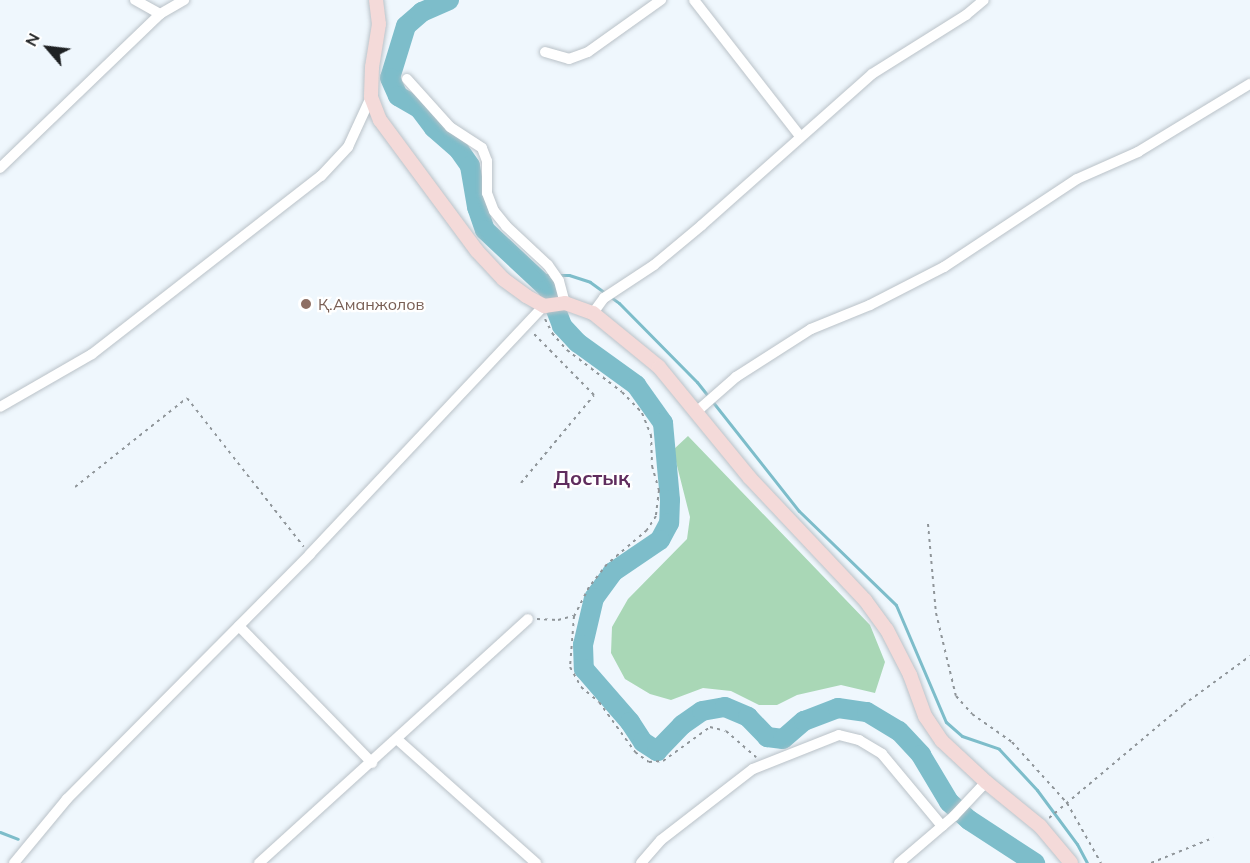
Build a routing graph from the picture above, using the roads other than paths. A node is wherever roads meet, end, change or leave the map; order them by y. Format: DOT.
graph roads {
  1 [pos="135,0"];
  2 [pos="184,0"];
  3 [pos="376,0"];
  4 [pos="661,0"];
  5 [pos="694,0"];
  6 [pos="984,0"];
  7 [pos="160,14"];
  8 [pos="545,52"];
  9 [pos="408,79"];
  10 [pos="1250,84"];
  11 [pos="371,97"];
  12 [pos="800,136"];
  13 [pos="0,168"];
  14 [pos="565,303"];
  15 [pos="544,306"];
  16 [pos="593,313"];
  17 [pos="0,407"];
  18 [pos="694,413"];
  19 [pos="528,619"];
  20 [pos="239,626"];
  21 [pos="398,740"];
  22 [pos="372,763"];
  23 [pos="986,782"];
  24 [pos="942,826"];
  25 [pos="14,863"];
  26 [pos="259,863"];
  27 [pos="536,863"];
  28 [pos="641,863"];
  29 [pos="899,863"];
  30 [pos="1071,863"];
  1 -- 7 [label="street"];
  2 -- 7 [label="street"];
  3 -- 11 [label="main road"];
  4 -- 8 [label="street"];
  5 -- 12 [label="street"];
  6 -- 12 [label="street"];
  7 -- 13 [label="street"];
  9 -- 14 [label="street"];
  10 -- 18 [label="street"];
  11 -- 15 [label="main road"];
  11 -- 17 [label="street"];
  12 -- 16 [label="street"];
  14 -- 15 [label="main road"];
  14 -- 16 [label="main road"];
  15 -- 20 [label="street"];
  16 -- 18 [label="main road"];
  18 -- 23 [label="main road"];
  19 -- 21 [label="street"];
  20 -- 22 [label="street"];
  20 -- 25 [label="street"];
  21 -- 22 [label="street"];
  21 -- 27 [label="street"];
  22 -- 26 [label="street"];
  23 -- 24 [label="street"];
  23 -- 30 [label="main road"];
  24 -- 28 [label="street"];
  24 -- 29 [label="street"];
}
